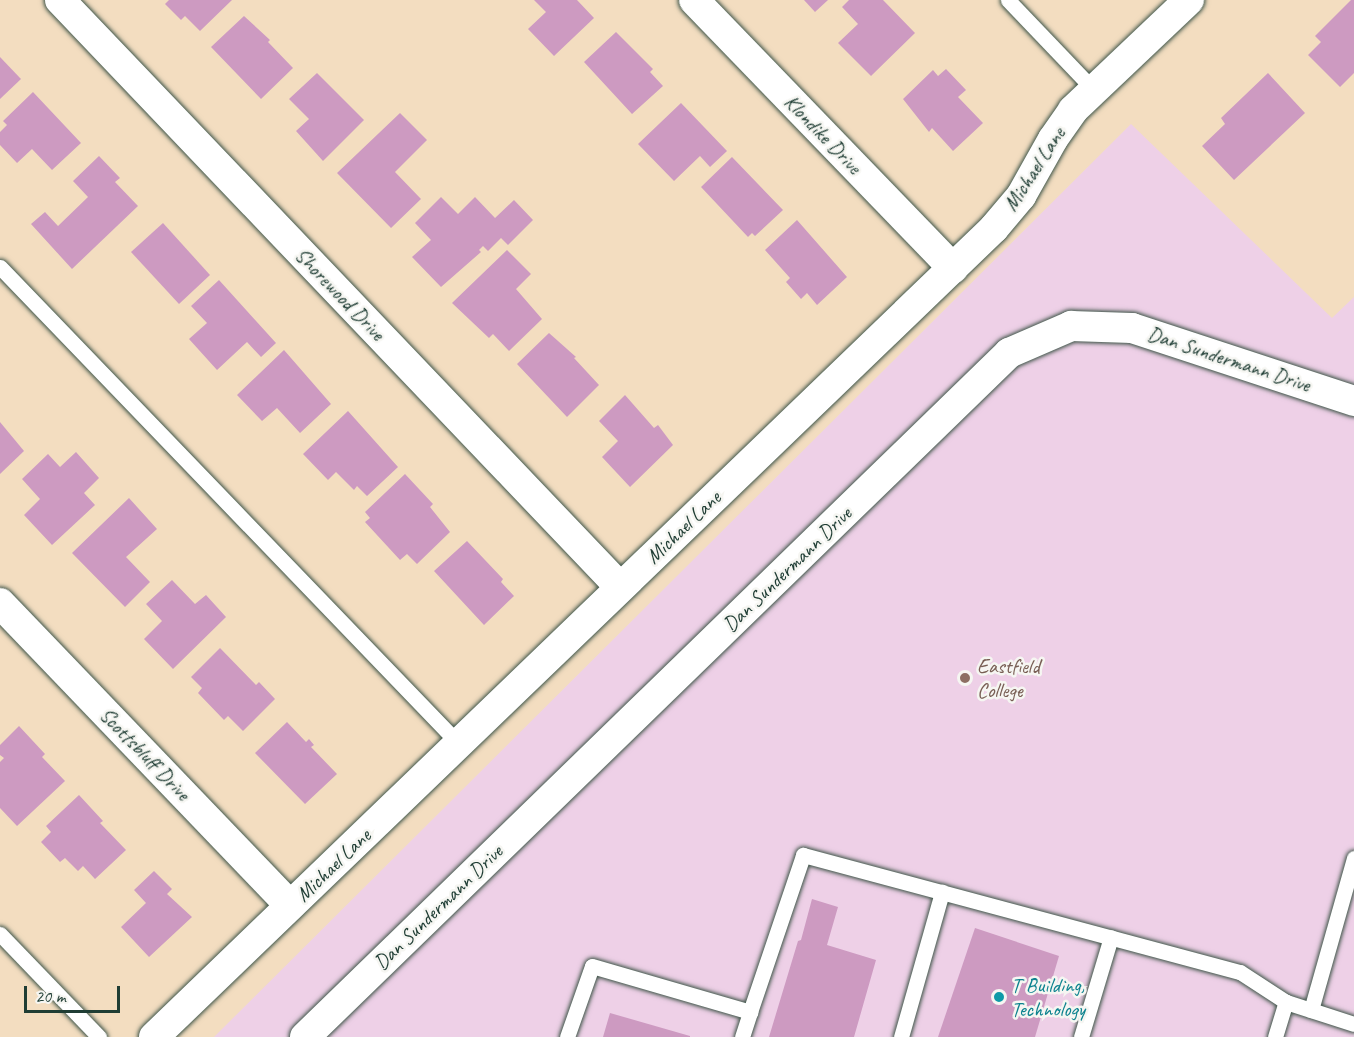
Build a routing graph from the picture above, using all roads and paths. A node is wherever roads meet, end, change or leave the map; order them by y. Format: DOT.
graph roads {
  1 [pos="60,0"];
  2 [pos="694,0"];
  3 [pos="1008,0"];
  4 [pos="1189,0"];
  5 [pos="1094,90"];
  6 [pos="0,267"];
  7 [pos="952,268"];
  8 [pos="1354,400"];
  9 [pos="620,587"];
  10 [pos="0,603"];
  11 [pos="459,744"];
  12 [pos="1354,858"];
  13 [pos="942,892"];
  14 [pos="290,905"];
  15 [pos="0,934"];
  16 [pos="1111,937"];
  17 [pos="1286,1002"];
  18 [pos="1311,1010"];
  19 [pos="750,1012"];
  20 [pos="1354,1024"];
  21 [pos="99,1037"];
  22 [pos="154,1037"];
  23 [pos="305,1037"];
  24 [pos="567,1037"];
  25 [pos="742,1037"];
  26 [pos="901,1037"];
  27 [pos="1081,1037"];
  28 [pos="1275,1037"];
  1 -- 9 [label="street, Shorewood Drive"];
  2 -- 7 [label="street, Klondike Drive"];
  3 -- 5 [label="lane"];
  4 -- 5 [label="street, Michael Lane"];
  5 -- 7 [label="street, Michael Lane"];
  6 -- 11 [label="lane"];
  7 -- 9 [label="street, Michael Lane"];
  8 -- 23 [label="street, Dan Sundermann Drive"];
  9 -- 11 [label="street, Michael Lane"];
  10 -- 14 [label="street, Scottsbluff Drive"];
  11 -- 14 [label="street, Michael Lane"];
  12 -- 18 [label="lane"];
  13 -- 16 [label="lane"];
  13 -- 19 [label="lane"];
  13 -- 26 [label="lane"];
  14 -- 22 [label="street, Michael Lane"];
  15 -- 21 [label="lane"];
  16 -- 17 [label="lane"];
  16 -- 27 [label="lane"];
  17 -- 18 [label="lane"];
  17 -- 28 [label="lane"];
  18 -- 20 [label="lane"];
  19 -- 24 [label="lane"];
  19 -- 25 [label="lane"];
}
